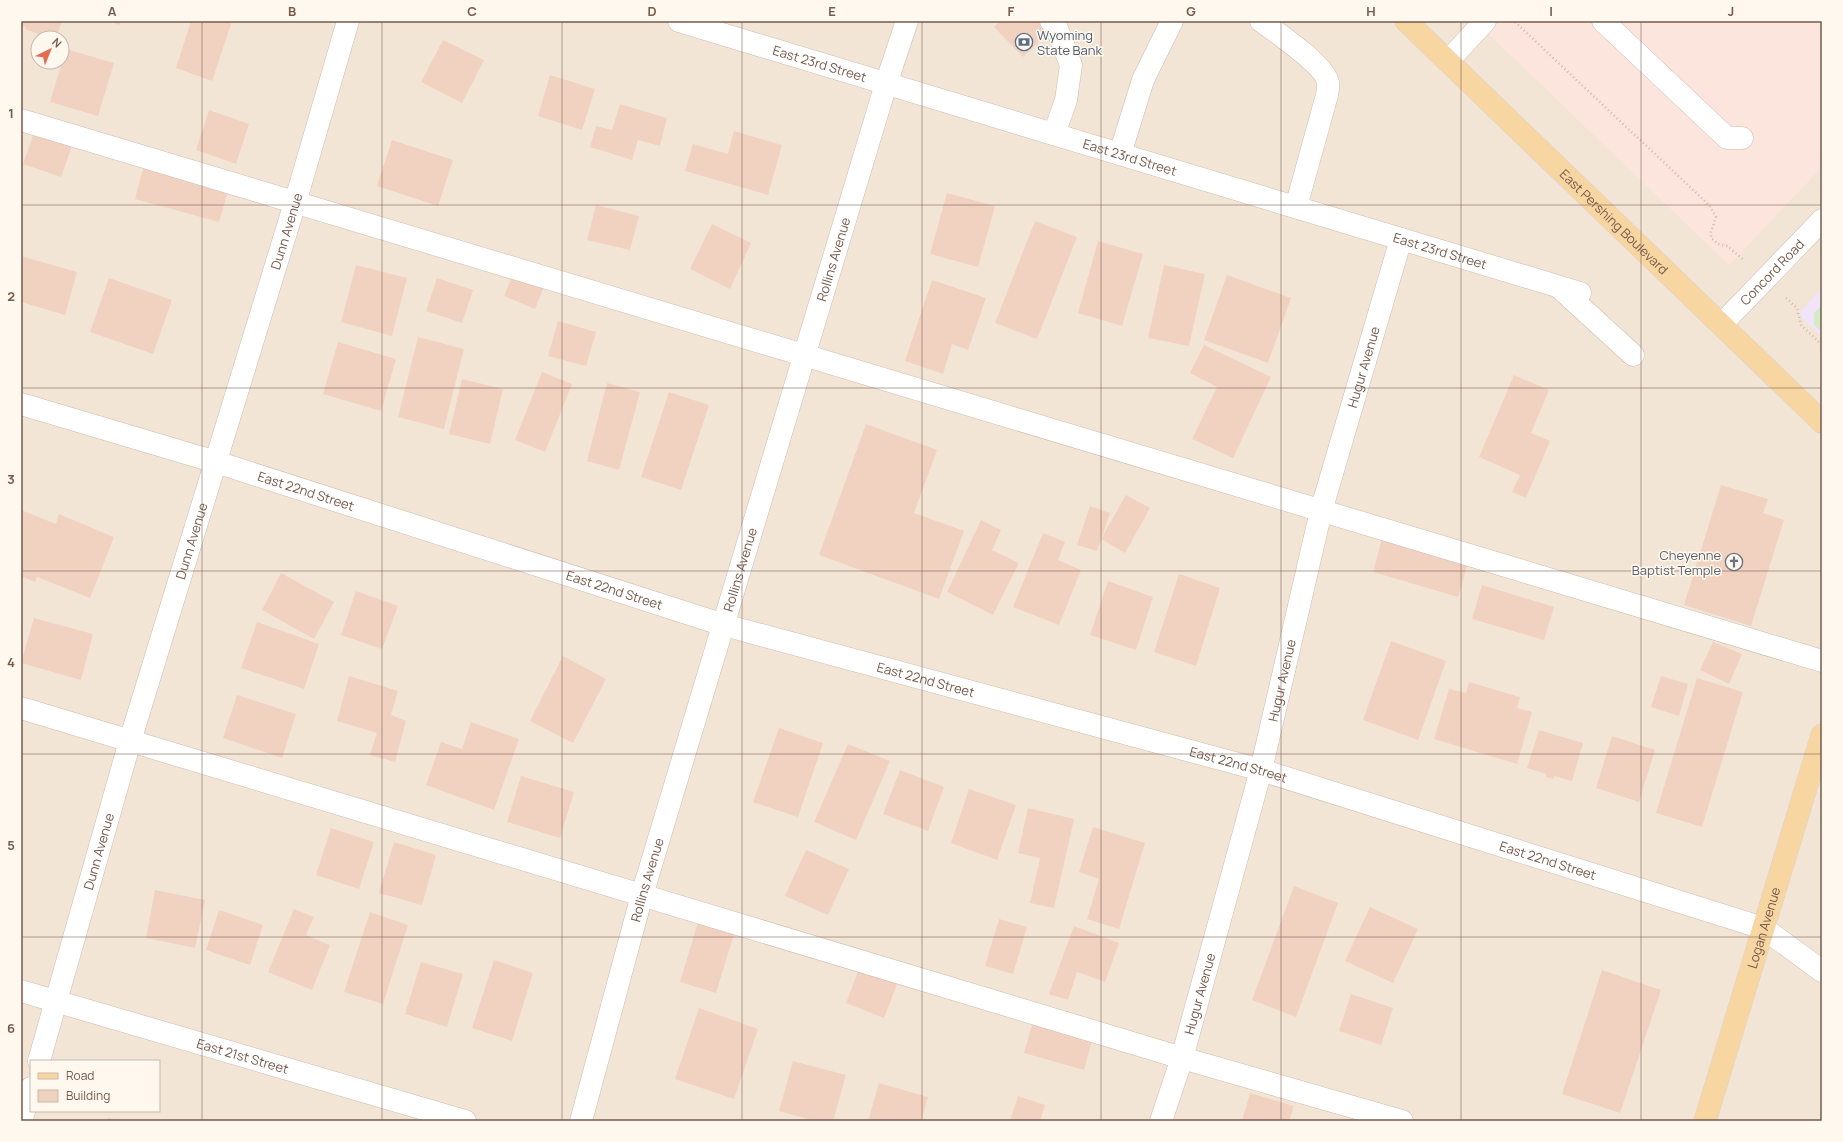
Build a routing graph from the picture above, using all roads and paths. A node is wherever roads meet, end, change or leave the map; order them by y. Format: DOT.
graph roads {
  1 [pos="348,21"];
  2 [pos="679,21"];
  3 [pos="907,21"];
  4 [pos="1051,21"];
  5 [pos="1172,21"];
  6 [pos="1261,21"];
  7 [pos="1406,21"];
  8 [pos="1485,21"];
  9 [pos="1515,21"];
  10 [pos="1604,21"];
  11 [pos="1448,61"];
  12 [pos="886,84"];
  13 [pos="21,120"];
  14 [pos="1054,134"];
  15 [pos="1742,138"];
  16 [pos="1120,154"];
  17 [pos="296,203"];
  18 [pos="1296,207"];
  19 [pos="1822,220"];
  20 [pos="1401,239"];
  21 [pos="1765,280"];
  22 [pos="1558,286"];
  23 [pos="1580,293"];
  24 [pos="1722,324"];
  25 [pos="1822,345"];
  26 [pos="1633,355"];
  27 [pos="805,356"];
  28 [pos="21,404"];
  29 [pos="1822,422"];
  30 [pos="216,462"];
  31 [pos="1322,511"];
  32 [pos="724,625"];
  33 [pos="1822,661"];
  34 [pos="21,708"];
  35 [pos="1822,735"];
  36 [pos="130,741"];
  37 [pos="1261,770"];
  38 [pos="642,895"];
  39 [pos="1763,928"];
  40 [pos="1822,971"];
  41 [pos="21,991"];
  42 [pos="56,1002"];
  43 [pos="1182,1058"];
  44 [pos="39,1060"];
  45 [pos="30,1091"];
  46 [pos="21,1121"];
  47 [pos="465,1121"];
  48 [pos="581,1121"];
  49 [pos="1161,1121"];
  50 [pos="1402,1121"];
  51 [pos="1705,1121"];
  1 -- 17 [label="street, Dunn Avenue"];
  2 -- 12 [label="street, East 23rd Street"];
  3 -- 12 [label="street, Rollins Avenue"];
  4 -- 14 [label="street"];
  5 -- 16 [label="street"];
  6 -- 18 [label="street"];
  7 -- 11 [label="main road, East Pershing Boulevard"];
  8 -- 11 [label="street"];
  9 -- 21 [label="path"];
  10 -- 15 [label="street"];
  11 -- 24 [label="main road, East Pershing Boulevard"];
  12 -- 14 [label="street, East 23rd Street"];
  12 -- 27 [label="street, Rollins Avenue"];
  13 -- 17 [label="street"];
  14 -- 16 [label="street, East 23rd Street"];
  16 -- 18 [label="street, East 23rd Street"];
  17 -- 27 [label="street"];
  17 -- 30 [label="street, Dunn Avenue"];
  18 -- 20 [label="street, East 23rd Street"];
  19 -- 21 [label="street, Concord Road"];
  20 -- 22 [label="street, East 23rd Street"];
  20 -- 31 [label="street, Hugur Avenue"];
  21 -- 24 [label="street, Concord Road"];
  21 -- 25 [label="path"];
  22 -- 23 [label="street, East 23rd Street"];
  22 -- 26 [label="street"];
  24 -- 29 [label="main road, East Pershing Boulevard"];
  27 -- 31 [label="street"];
  27 -- 32 [label="street, Rollins Avenue"];
  28 -- 30 [label="street, East 22nd Street"];
  30 -- 32 [label="street, East 22nd Street"];
  30 -- 36 [label="street, Dunn Avenue"];
  31 -- 33 [label="street"];
  31 -- 37 [label="street, Hugur Avenue"];
  32 -- 37 [label="street, East 22nd Street"];
  32 -- 38 [label="street, Rollins Avenue"];
  34 -- 36 [label="street"];
  35 -- 39 [label="main road, Logan Avenue"];
  36 -- 38 [label="street"];
  36 -- 42 [label="street, Dunn Avenue"];
  37 -- 39 [label="street, East 22nd Street"];
  37 -- 43 [label="street, Hugur Avenue"];
  38 -- 43 [label="street"];
  38 -- 48 [label="street, Rollins Avenue"];
  39 -- 40 [label="street, East 22nd Street"];
  39 -- 51 [label="main road, Logan Avenue"];
  41 -- 42 [label="street, East 21st Street"];
  42 -- 44 [label="street, Dunn Avenue"];
  42 -- 47 [label="street, East 21st Street"];
  43 -- 49 [label="street, Hugur Avenue"];
  43 -- 50 [label="street"];
  45 -- 46 [label="street"];
}
